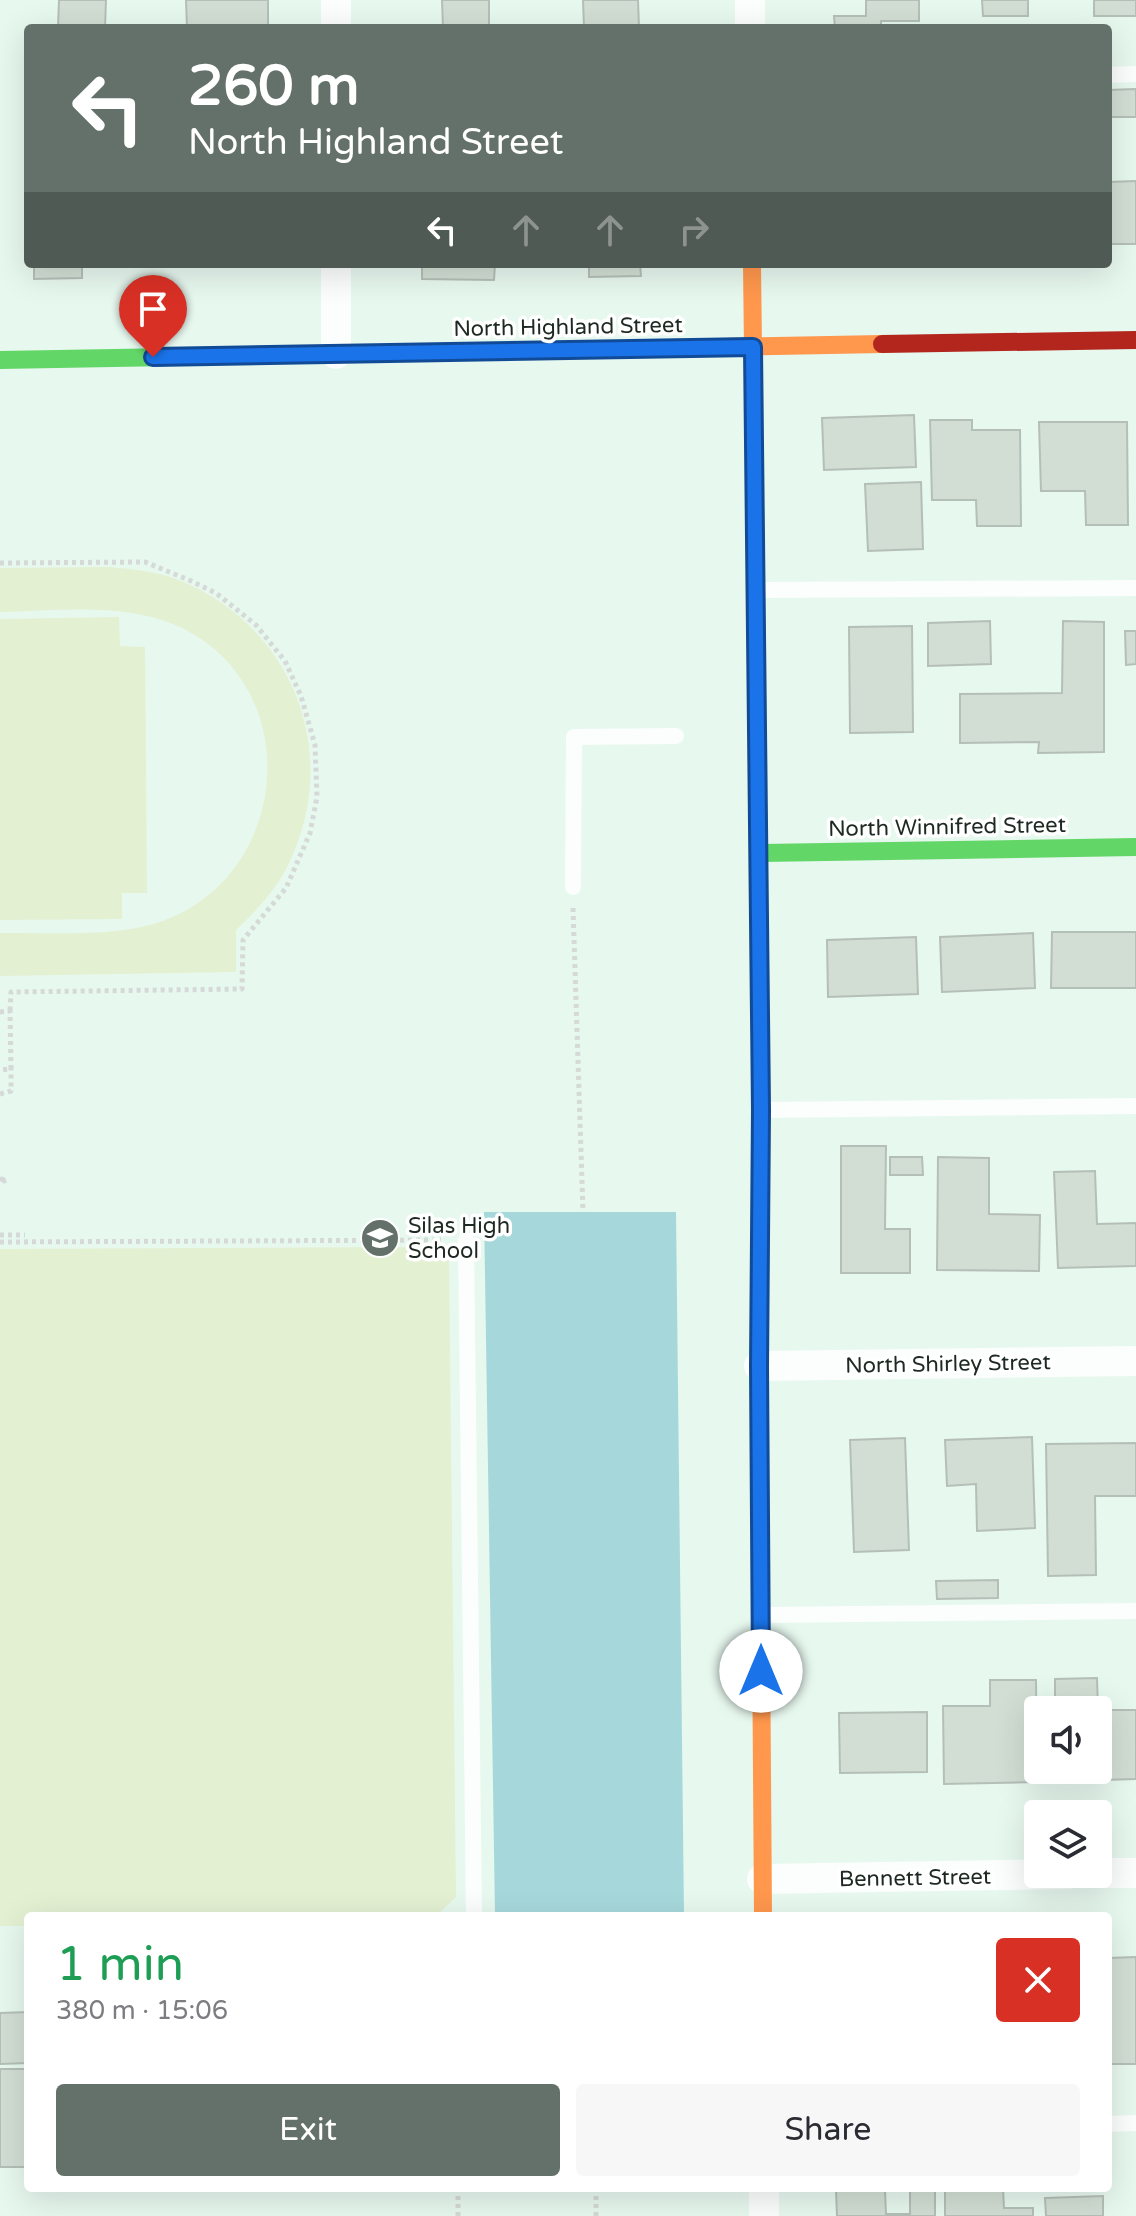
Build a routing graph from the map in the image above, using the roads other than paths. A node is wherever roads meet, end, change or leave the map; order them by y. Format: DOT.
graph roads {
  1 [pos="336,0"];
  2 [pos="750,0"];
  3 [pos="336,24"];
  4 [pos="750,24"];
  5 [pos="1136,74"];
  6 [pos="1112,75"];
  7 [pos="336,268"];
  8 [pos="752,268"];
  9 [pos="1136,340"];
  10 [pos="753,347"];
  11 [pos="336,354"];
  12 [pos="0,360"];
  13 [pos="1136,588"];
  14 [pos="756,590"];
  15 [pos="676,736"];
  16 [pos="1136,847"];
  17 [pos="759,853"];
  18 [pos="573,887"];
  19 [pos="1136,1106"];
  20 [pos="761,1110"];
  21 [pos="466,1240"];
  22 [pos="1136,1361"];
  23 [pos="759,1366"];
  24 [pos="1136,1611"];
  25 [pos="761,1615"];
  26 [pos="1112,1873"];
  27 [pos="1136,1873"];
  28 [pos="1024,1875"];
  29 [pos="762,1879"];
  30 [pos="474,1912"];
  31 [pos="763,1912"];
  32 [pos="1136,2123"];
  33 [pos="1112,2124"];
  34 [pos="764,2192"];
  35 [pos="764,2216"];
  1 -- 3 [label="street"];
  2 -- 4 [label="street"];
  5 -- 6 [label="lane"];
  7 -- 11 [label="street"];
  8 -- 10 [label="street"];
  9 -- 10 [label="street, North Highland Street"];
  10 -- 11 [label="street, North Highland Street"];
  10 -- 14 [label="street"];
  11 -- 12 [label="street, North Highland Street"];
  13 -- 14 [label="lane"];
  14 -- 17 [label="street"];
  15 -- 18 [label="lane"];
  16 -- 17 [label="street, North Winnifred Street"];
  17 -- 20 [label="street"];
  19 -- 20 [label="lane"];
  20 -- 23 [label="street"];
  21 -- 30 [label="lane"];
  22 -- 23 [label="street, North Shirley Street"];
  23 -- 25 [label="street"];
  24 -- 25 [label="lane"];
  25 -- 29 [label="street"];
  26 -- 27 [label="street"];
  28 -- 29 [label="street, Bennett Street"];
  29 -- 31 [label="street"];
  32 -- 33 [label="lane"];
  34 -- 35 [label="street"];
}
